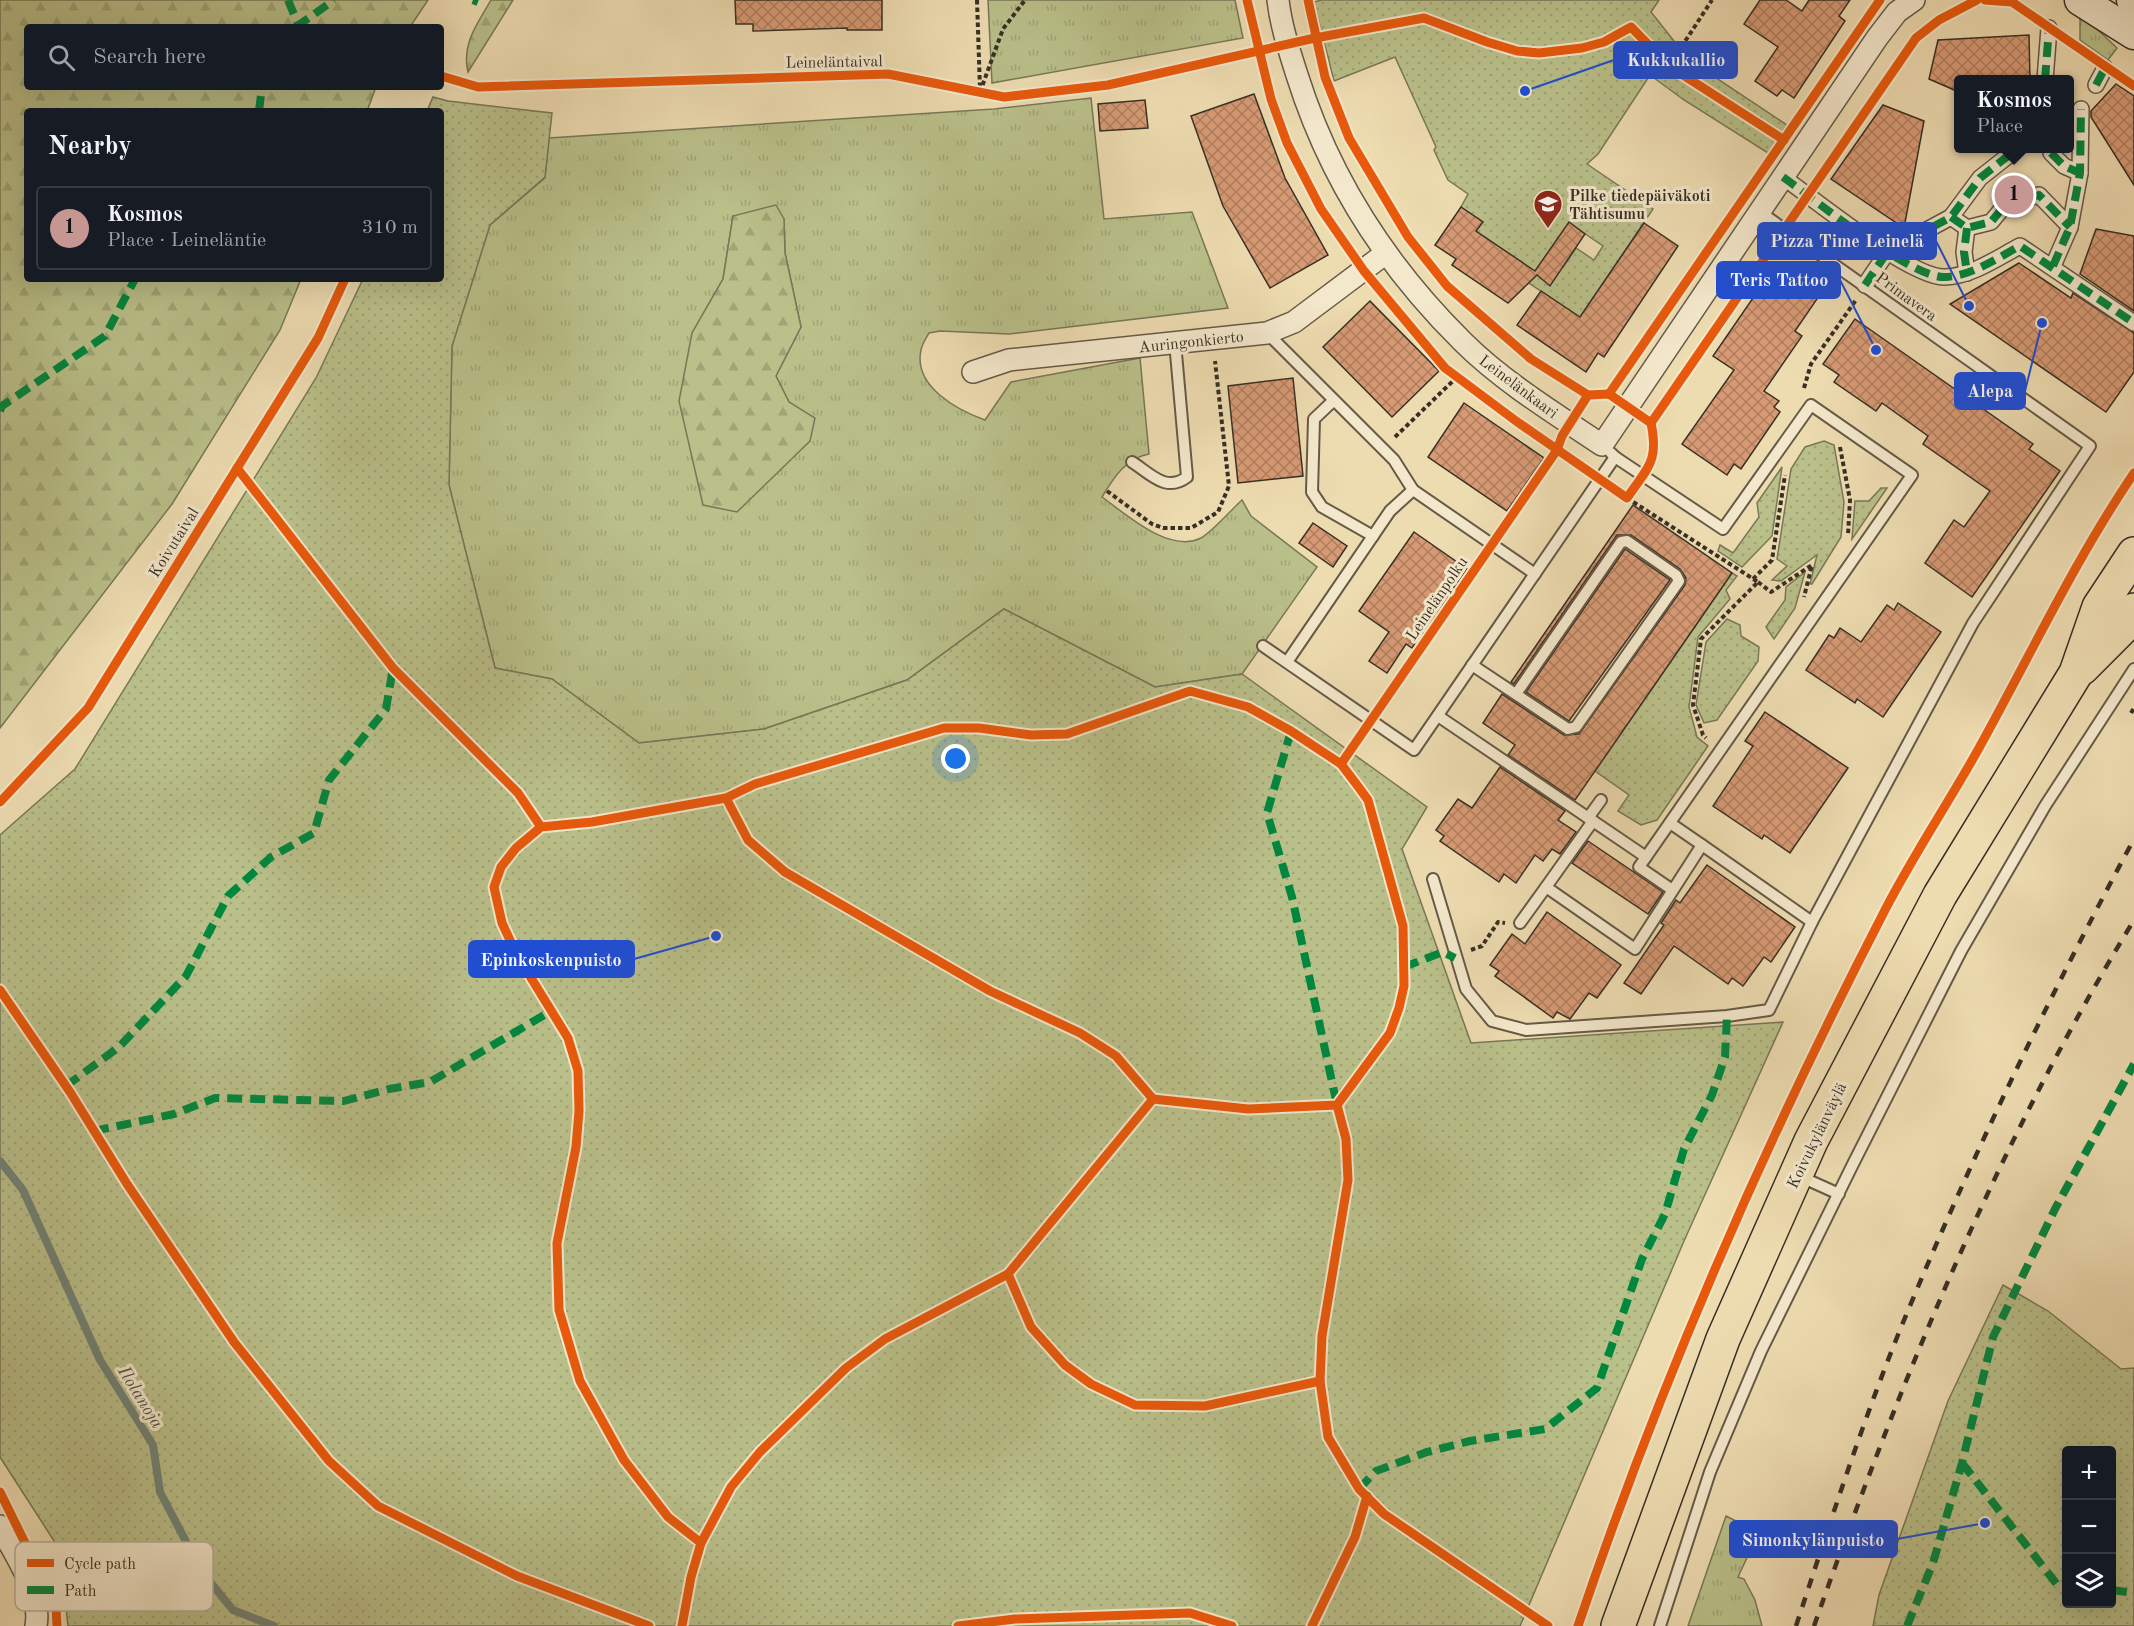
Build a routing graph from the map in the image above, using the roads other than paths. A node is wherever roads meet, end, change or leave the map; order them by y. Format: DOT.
graph roads {
  1 [pos="1278,0"];
  2 [pos="1914,0"];
  3 [pos="2080,0"];
  4 [pos="2049,28"];
  5 [pos="2134,34"];
  6 [pos="2105,68"];
  7 [pos="2045,75"];
  8 [pos="2096,85"];
  9 [pos="2081,109"];
  10 [pos="2012,153"];
  11 [pos="2051,153"];
  12 [pos="2080,173"];
  13 [pos="1783,177"];
  14 [pos="1760,212"];
  15 [pos="1951,217"];
  16 [pos="2070,227"];
  17 [pos="1967,228"];
  18 [pos="1888,251"];
  19 [pos="1386,253"];
  20 [pos="2053,266"];
  21 [pos="1967,273"];
  22 [pos="1865,285"];
  23 [pos="2134,323"];
  24 [pos="1267,333"];
  25 [pos="1175,342"];
  26 [pos="973,372"];
  27 [pos="1333,400"];
  28 [pos="1609,451"];
  29 [pos="1132,462"];
  30 [pos="1413,490"];
  31 [pos="1373,536"];
  32 [pos="2134,554"];
  33 [pos="1535,574"];
  34 [pos="2134,610"];
  35 [pos="1263,646"];
  36 [pos="1287,662"];
  37 [pos="1472,665"];
  38 [pos="2134,669"];
  39 [pos="2076,673"];
  40 [pos="1516,694"];
  41 [pos="1438,716"];
  42 [pos="1601,800"];
  43 [pos="1591,820"];
  44 [pos="1670,823"];
  45 [pos="1702,845"];
  46 [pos="1646,857"];
  47 [pos="1433,879"];
  48 [pos="1546,887"];
  49 [pos="1671,889"];
  50 [pos="1812,922"];
  51 [pos="1520,923"];
  52 [pos="1796,1174"];
  53 [pos="1839,1194"];
  54 [pos="0,1527"];
  55 [pos="15,1559"];
  56 [pos="39,1611"];
  57 [pos="36,1626"];
  58 [pos="1618,1626"];
  59 [pos="1660,1626"];
  1 -- 19 [label="street, Leinelänkaari"];
  2 -- 13 [label="street"];
  3 -- 5 [label="main road"];
  4 -- 7 [label="street"];
  6 -- 8 [label="street"];
  9 -- 12 [label="street"];
  10 -- 15 [label="street"];
  11 -- 12 [label="street"];
  12 -- 16 [label="street"];
  13 -- 14 [label="street"];
  13 -- 18 [label="street"];
  14 -- 22 [label="lane, Primavera"];
  14 -- 28 [label="street"];
  15 -- 17 [label="street"];
  15 -- 18 [label="street"];
  16 -- 17 [label="street"];
  16 -- 20 [label="street"];
  17 -- 21 [label="street"];
  18 -- 21 [label="street"];
  18 -- 22 [label="street"];
  19 -- 24 [label="street, Auringonkierto"];
  19 -- 28 [label="street, Leinelänkaari"];
  20 -- 21 [label="street"];
  20 -- 23 [label="street"];
  22 -- 50 [label="lane, Primavera"];
  24 -- 25 [label="street, Auringonkierto"];
  24 -- 27 [label="lane"];
  25 -- 26 [label="street, Auringonkierto"];
  25 -- 29 [label="lane"];
  27 -- 30 [label="lane"];
  27 -- 31 [label="lane"];
  28 -- 33 [label="lane"];
  28 -- 44 [label="lane"];
  30 -- 31 [label="lane"];
  30 -- 33 [label="lane"];
  31 -- 36 [label="lane"];
  32 -- 39 [label="main road, Koivukylänväylä"];
  33 -- 37 [label="lane"];
  34 -- 39 [label="main road, Koivukylänväylä"];
  35 -- 36 [label="lane"];
  36 -- 41 [label="lane"];
  37 -- 40 [label="lane"];
  37 -- 41 [label="lane"];
  38 -- 53 [label="lane"];
  39 -- 52 [label="main road, Koivukylänväylä"];
  40 -- 40 [label="lane"];
  41 -- 43 [label="lane"];
  42 -- 43 [label="lane"];
  43 -- 46 [label="lane"];
  43 -- 48 [label="lane"];
  44 -- 45 [label="lane"];
  44 -- 46 [label="lane"];
  45 -- 49 [label="lane"];
  45 -- 50 [label="lane"];
  46 -- 49 [label="lane"];
  47 -- 50 [label="lane"];
  48 -- 49 [label="lane"];
  48 -- 51 [label="lane"];
  52 -- 53 [label="lane"];
  52 -- 58 [label="main road, Koivukylänväylä"];
  53 -- 59 [label="lane"];
  54 -- 55 [label="street"];
  56 -- 57 [label="street"];
}
